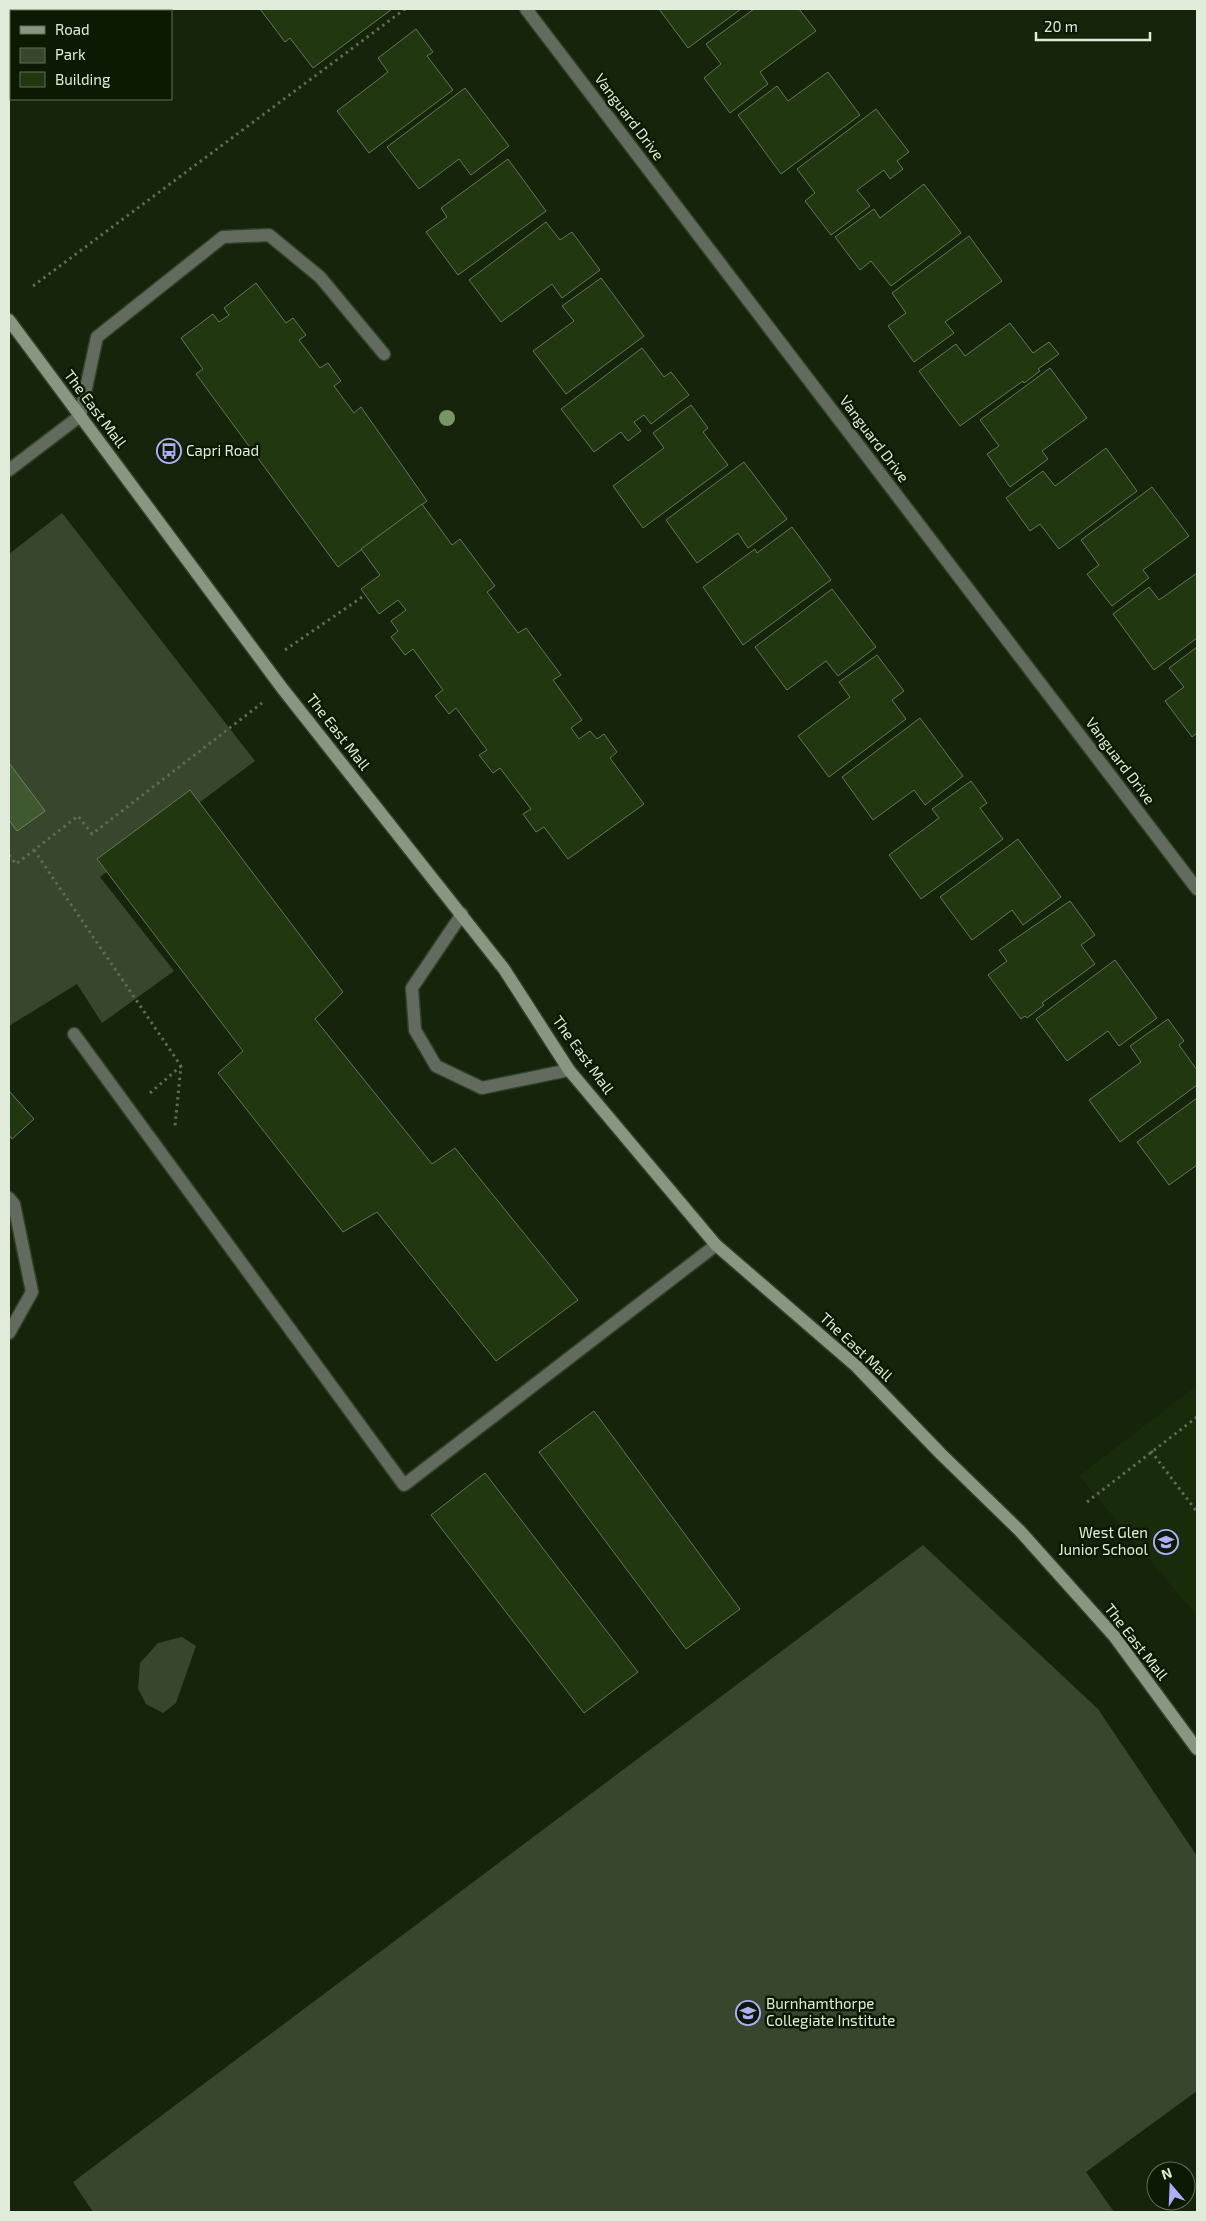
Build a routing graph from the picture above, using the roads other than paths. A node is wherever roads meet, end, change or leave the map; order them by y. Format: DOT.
graph roads {
  1 [pos="526,9"];
  2 [pos="9,320"];
  3 [pos="384,354"];
  4 [pos="80,416"];
  5 [pos="9,470"];
  6 [pos="1197,889"];
  7 [pos="462,914"];
  8 [pos="74,1034"];
  9 [pos="569,1070"];
  10 [pos="9,1198"];
  11 [pos="716,1246"];
  12 [pos="9,1333"];
  13 [pos="1197,1749"];
  1 -- 6 [label="street, Vanguard Drive"];
  2 -- 4 [label="main road, The East Mall"];
  3 -- 4 [label="street"];
  4 -- 5 [label="street"];
  4 -- 7 [label="main road, The East Mall"];
  7 -- 9 [label="main road, The East Mall"];
  7 -- 9 [label="street"];
  8 -- 11 [label="street"];
  9 -- 11 [label="main road, The East Mall"];
  10 -- 12 [label="street"];
  11 -- 13 [label="main road, The East Mall"];
}
